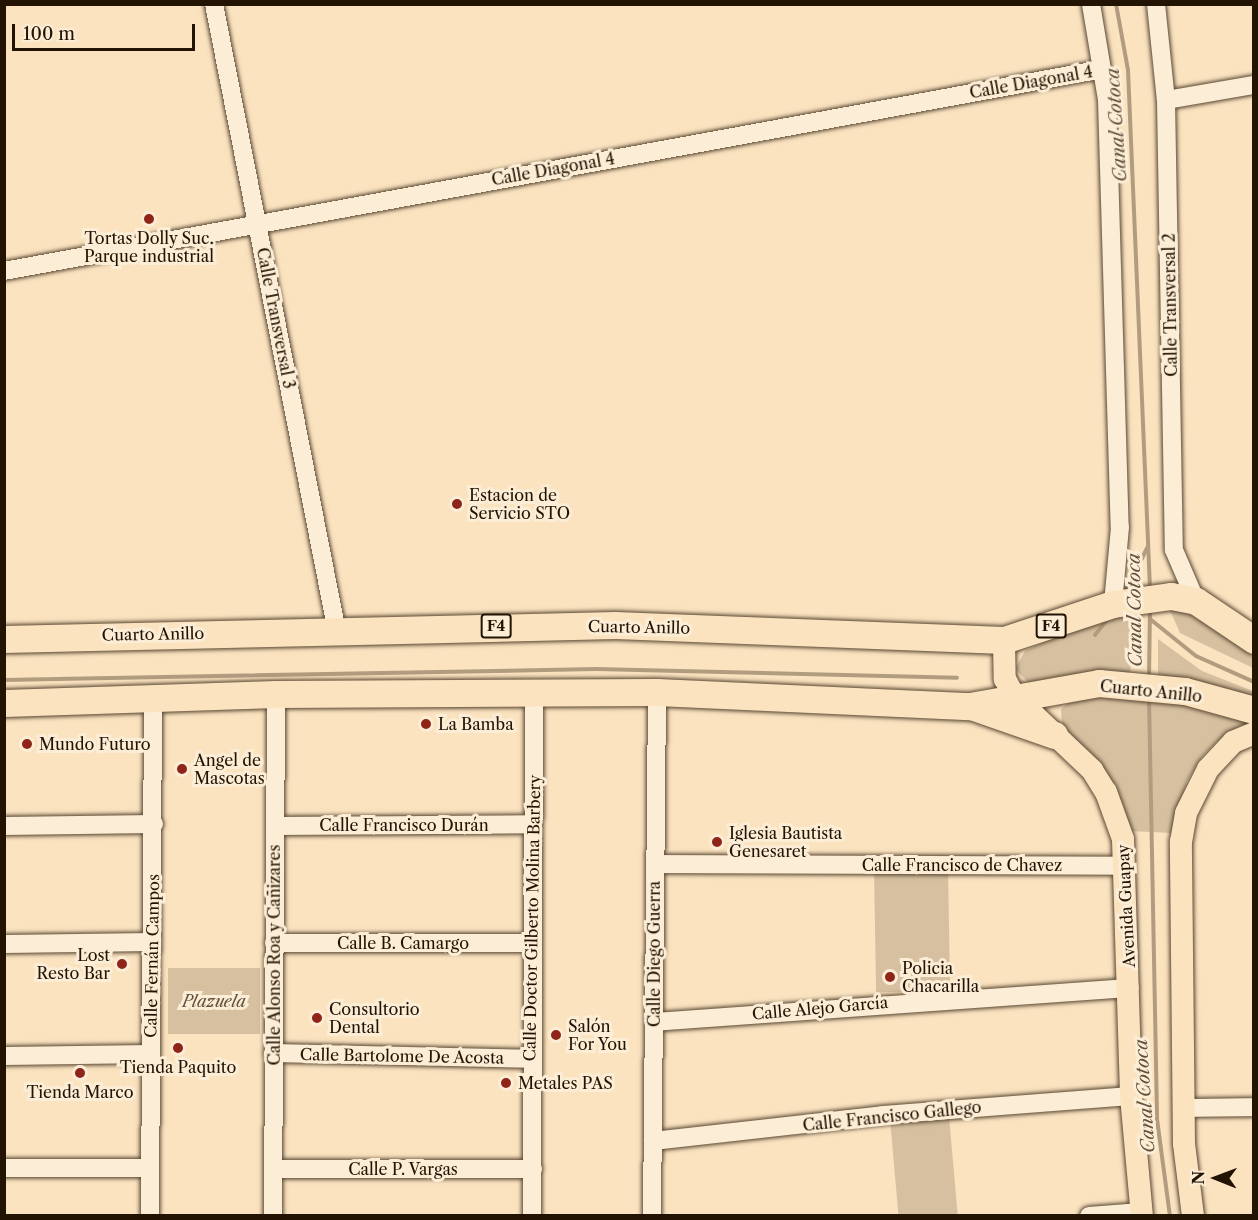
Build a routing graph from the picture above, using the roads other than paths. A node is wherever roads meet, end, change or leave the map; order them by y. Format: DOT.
graph roads {
  1 [pos="214,4"];
  2 [pos="1091,4"];
  3 [pos="1156,4"];
  4 [pos="1102,69"];
  5 [pos="1254,85"];
  6 [pos="1166,100"];
  7 [pos="257,222"];
  8 [pos="4,272"];
  9 [pos="1184,599"];
  10 [pos="1124,602"];
  11 [pos="337,632"];
  12 [pos="4,639"];
  13 [pos="1004,640"];
  14 [pos="1254,640"];
  15 [pos="534,692"];
  16 [pos="657,692"];
  17 [pos="276,694"];
  18 [pos="1014,696"];
  19 [pos="153,697"];
  20 [pos="4,703"];
  21 [pos="970,706"];
  22 [pos="1254,710"];
  23 [pos="1254,733"];
  24 [pos="1054,735"];
  25 [pos="153,824"];
  26 [pos="533,824"];
  27 [pos="4,826"];
  28 [pos="275,826"];
  29 [pos="655,864"];
  30 [pos="1125,866"];
  31 [pos="152,942"];
  32 [pos="274,943"];
  33 [pos="532,943"];
  34 [pos="4,944"];
  35 [pos="1130,988"];
  36 [pos="654,1022"];
  37 [pos="273,1053"];
  38 [pos="151,1054"];
  39 [pos="4,1056"];
  40 [pos="531,1059"];
  41 [pos="1131,1096"];
  42 [pos="1254,1107"];
  43 [pos="1183,1108"];
  44 [pos="653,1142"];
  45 [pos="4,1168"];
  46 [pos="149,1168"];
  47 [pos="273,1169"];
  48 [pos="532,1169"];
  49 [pos="1142,1214"];
  50 [pos="150,1215"];
  51 [pos="273,1215"];
  52 [pos="532,1215"];
  53 [pos="652,1215"];
  54 [pos="1089,1215"];
  55 [pos="1192,1215"];
  1 -- 7 [label="street, Calle Transversal 3"];
  2 -- 4 [label="street"];
  3 -- 6 [label="street, Calle Transversal 2"];
  4 -- 7 [label="street, Calle Diagonal 4"];
  4 -- 10 [label="street"];
  5 -- 6 [label="street"];
  6 -- 9 [label="street, Calle Transversal 2"];
  7 -- 8 [label="street, Calle Diagonal 4"];
  7 -- 11 [label="street, Calle Transversal 3"];
  9 -- 10 [label="highway, Cuarto Anillo / F4"];
  9 -- 14 [label="highway"];
  10 -- 13 [label="highway, Cuarto Anillo / F4"];
  11 -- 12 [label="highway, Cuarto Anillo / F4"];
  11 -- 13 [label="highway, Cuarto Anillo / F4"];
  13 -- 18 [label="main road, Avenida Guapay"];
  15 -- 16 [label="highway, Cuarto Anillo"];
  15 -- 17 [label="highway, Cuarto Anillo"];
  15 -- 26 [label="street, Calle Doctor Gilberto Molina Barbery"];
  16 -- 21 [label="highway, Cuarto Anillo"];
  16 -- 29 [label="street, Calle Diego Guerra"];
  17 -- 19 [label="highway, Cuarto Anillo"];
  17 -- 28 [label="street, Calle Alonso Roa y Cañizares"];
  18 -- 21 [label="highway, Cuarto Anillo"];
  18 -- 22 [label="highway, Cuarto Anillo"];
  18 -- 24 [label="main road, Avenida Guapay"];
  19 -- 20 [label="highway, Cuarto Anillo"];
  19 -- 25 [label="street, Calle Fernán Campos"];
  21 -- 24 [label="highway"];
  23 -- 43 [label="main road"];
  24 -- 30 [label="main road, Avenida Guapay"];
  25 -- 27 [label="street"];
  25 -- 31 [label="street, Calle Fernán Campos"];
  26 -- 28 [label="street, Calle Francisco Durán"];
  26 -- 33 [label="street, Calle Doctor Gilberto Molina Barbery"];
  28 -- 32 [label="street, Calle Alonso Roa y Cañizares"];
  29 -- 30 [label="street, Calle Francisco de Chavez"];
  29 -- 36 [label="street, Calle Diego Guerra"];
  30 -- 35 [label="main road, Avenida Guapay"];
  31 -- 34 [label="street"];
  31 -- 38 [label="street, Calle Fernán Campos"];
  32 -- 33 [label="street, Calle B. Camargo"];
  32 -- 37 [label="street, Calle Alonso Roa y Cañizares"];
  33 -- 40 [label="street, Calle Doctor Gilberto Molina Barbery"];
  35 -- 36 [label="street, Calle Alejo García"];
  35 -- 41 [label="main road, Avenida Guapay"];
  36 -- 44 [label="street, Calle Diego Guerra"];
  37 -- 40 [label="street, Calle Bartolome De Acosta"];
  37 -- 47 [label="street, Calle Alonso Roa y Cañizares"];
  38 -- 39 [label="street"];
  38 -- 46 [label="street, Calle Fernán Campos"];
  40 -- 48 [label="street, Calle Doctor Gilberto Molina Barbery"];
  41 -- 44 [label="street, Calle Francisco Gallego"];
  41 -- 49 [label="main road, Avenida Guapay"];
  42 -- 43 [label="street"];
  43 -- 55 [label="main road"];
  44 -- 53 [label="street, Calle Diego Guerra"];
  45 -- 46 [label="street"];
  46 -- 50 [label="street, Calle Fernán Campos"];
  47 -- 48 [label="street, Calle P. Vargas"];
  47 -- 51 [label="street, Calle Alonso Roa y Cañizares"];
  48 -- 52 [label="street, Calle Doctor Gilberto Molina Barbery"];
  49 -- 54 [label="street"];
}
